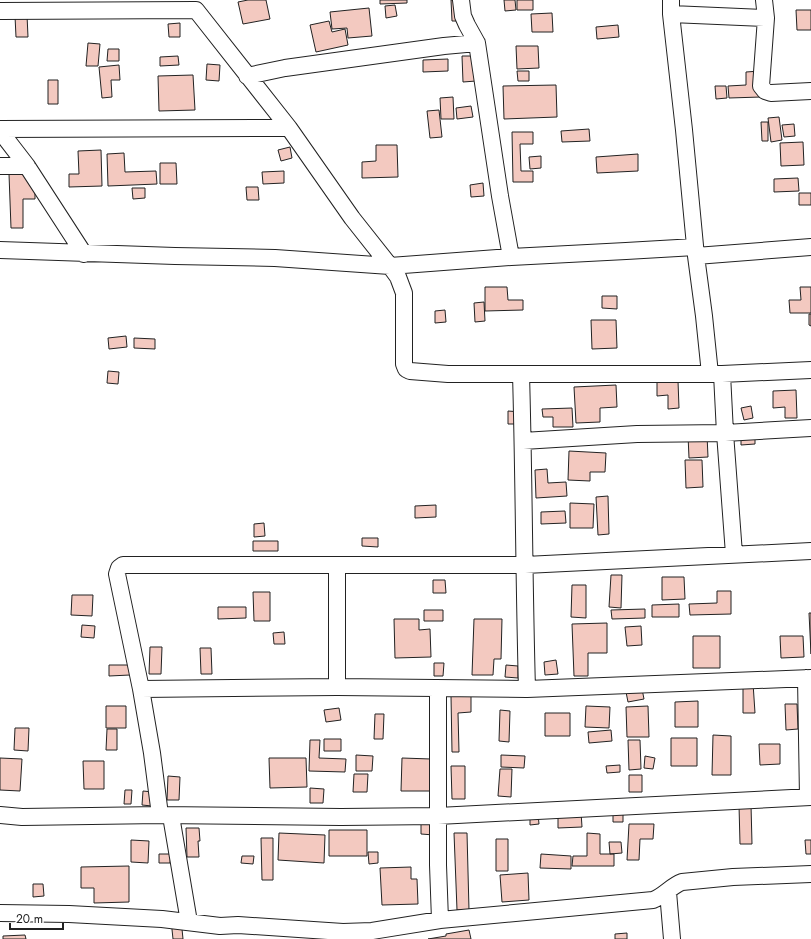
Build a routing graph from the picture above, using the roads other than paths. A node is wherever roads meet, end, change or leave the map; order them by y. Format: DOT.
graph roads {
  1 [pos="461,0"];
  2 [pos="764,0"];
  3 [pos="193,5"];
  4 [pos="671,7"];
  5 [pos="0,11"];
  6 [pos="766,18"];
  7 [pos="477,43"];
  8 [pos="247,76"];
  9 [pos="811,92"];
  10 [pos="288,128"];
  11 [pos="0,130"];
  12 [pos="0,166"];
  13 [pos="27,166"];
  14 [pos="811,247"];
  15 [pos="0,250"];
  16 [pos="696,251"];
  17 [pos="84,254"];
  18 [pos="511,257"];
  19 [pos="390,266"];
  20 [pos="811,370"];
  21 [pos="521,374"];
  22 [pos="716,374"];
  23 [pos="811,428"];
  24 [pos="725,432"];
  25 [pos="523,441"];
  26 [pos="811,551"];
  27 [pos="734,554"];
  28 [pos="337,565"];
  29 [pos="525,565"];
  30 [pos="808,678"];
  31 [pos="337,688"];
  32 [pos="141,689"];
  33 [pos="438,689"];
  34 [pos="527,689"];
  35 [pos="810,797"];
  36 [pos="0,815"];
  37 [pos="166,816"];
  38 [pos="438,816"];
  39 [pos="811,874"];
  40 [pos="668,892"];
  41 [pos="0,913"];
  42 [pos="440,920"];
  43 [pos="189,922"];
  44 [pos="672,939"];
  1 -- 7 [label="street"];
  2 -- 6 [label="street"];
  3 -- 5 [label="street"];
  3 -- 8 [label="street"];
  4 -- 6 [label="street"];
  4 -- 16 [label="street"];
  6 -- 9 [label="street"];
  7 -- 8 [label="street"];
  7 -- 18 [label="street"];
  8 -- 10 [label="street"];
  10 -- 11 [label="street"];
  10 -- 19 [label="street"];
  11 -- 13 [label="street"];
  12 -- 13 [label="street"];
  13 -- 17 [label="street"];
  14 -- 16 [label="street"];
  15 -- 17 [label="street"];
  16 -- 18 [label="street"];
  16 -- 22 [label="street"];
  17 -- 19 [label="street"];
  18 -- 19 [label="street"];
  19 -- 21 [label="street"];
  20 -- 22 [label="street"];
  21 -- 22 [label="street"];
  21 -- 25 [label="street"];
  22 -- 24 [label="street"];
  23 -- 24 [label="street"];
  24 -- 25 [label="street"];
  24 -- 27 [label="street"];
  25 -- 29 [label="street"];
  26 -- 27 [label="street"];
  27 -- 29 [label="street"];
  28 -- 29 [label="street"];
  28 -- 31 [label="street"];
  28 -- 32 [label="street"];
  29 -- 34 [label="street"];
  30 -- 34 [label="street"];
  30 -- 35 [label="street"];
  31 -- 32 [label="street"];
  31 -- 33 [label="street"];
  32 -- 37 [label="street"];
  33 -- 34 [label="street"];
  33 -- 38 [label="street"];
  35 -- 38 [label="street"];
  36 -- 37 [label="street"];
  37 -- 38 [label="street"];
  37 -- 43 [label="street"];
  38 -- 42 [label="street"];
  39 -- 40 [label="street"];
  40 -- 42 [label="street"];
  40 -- 44 [label="street"];
  41 -- 43 [label="street"];
  42 -- 43 [label="street"];
}
